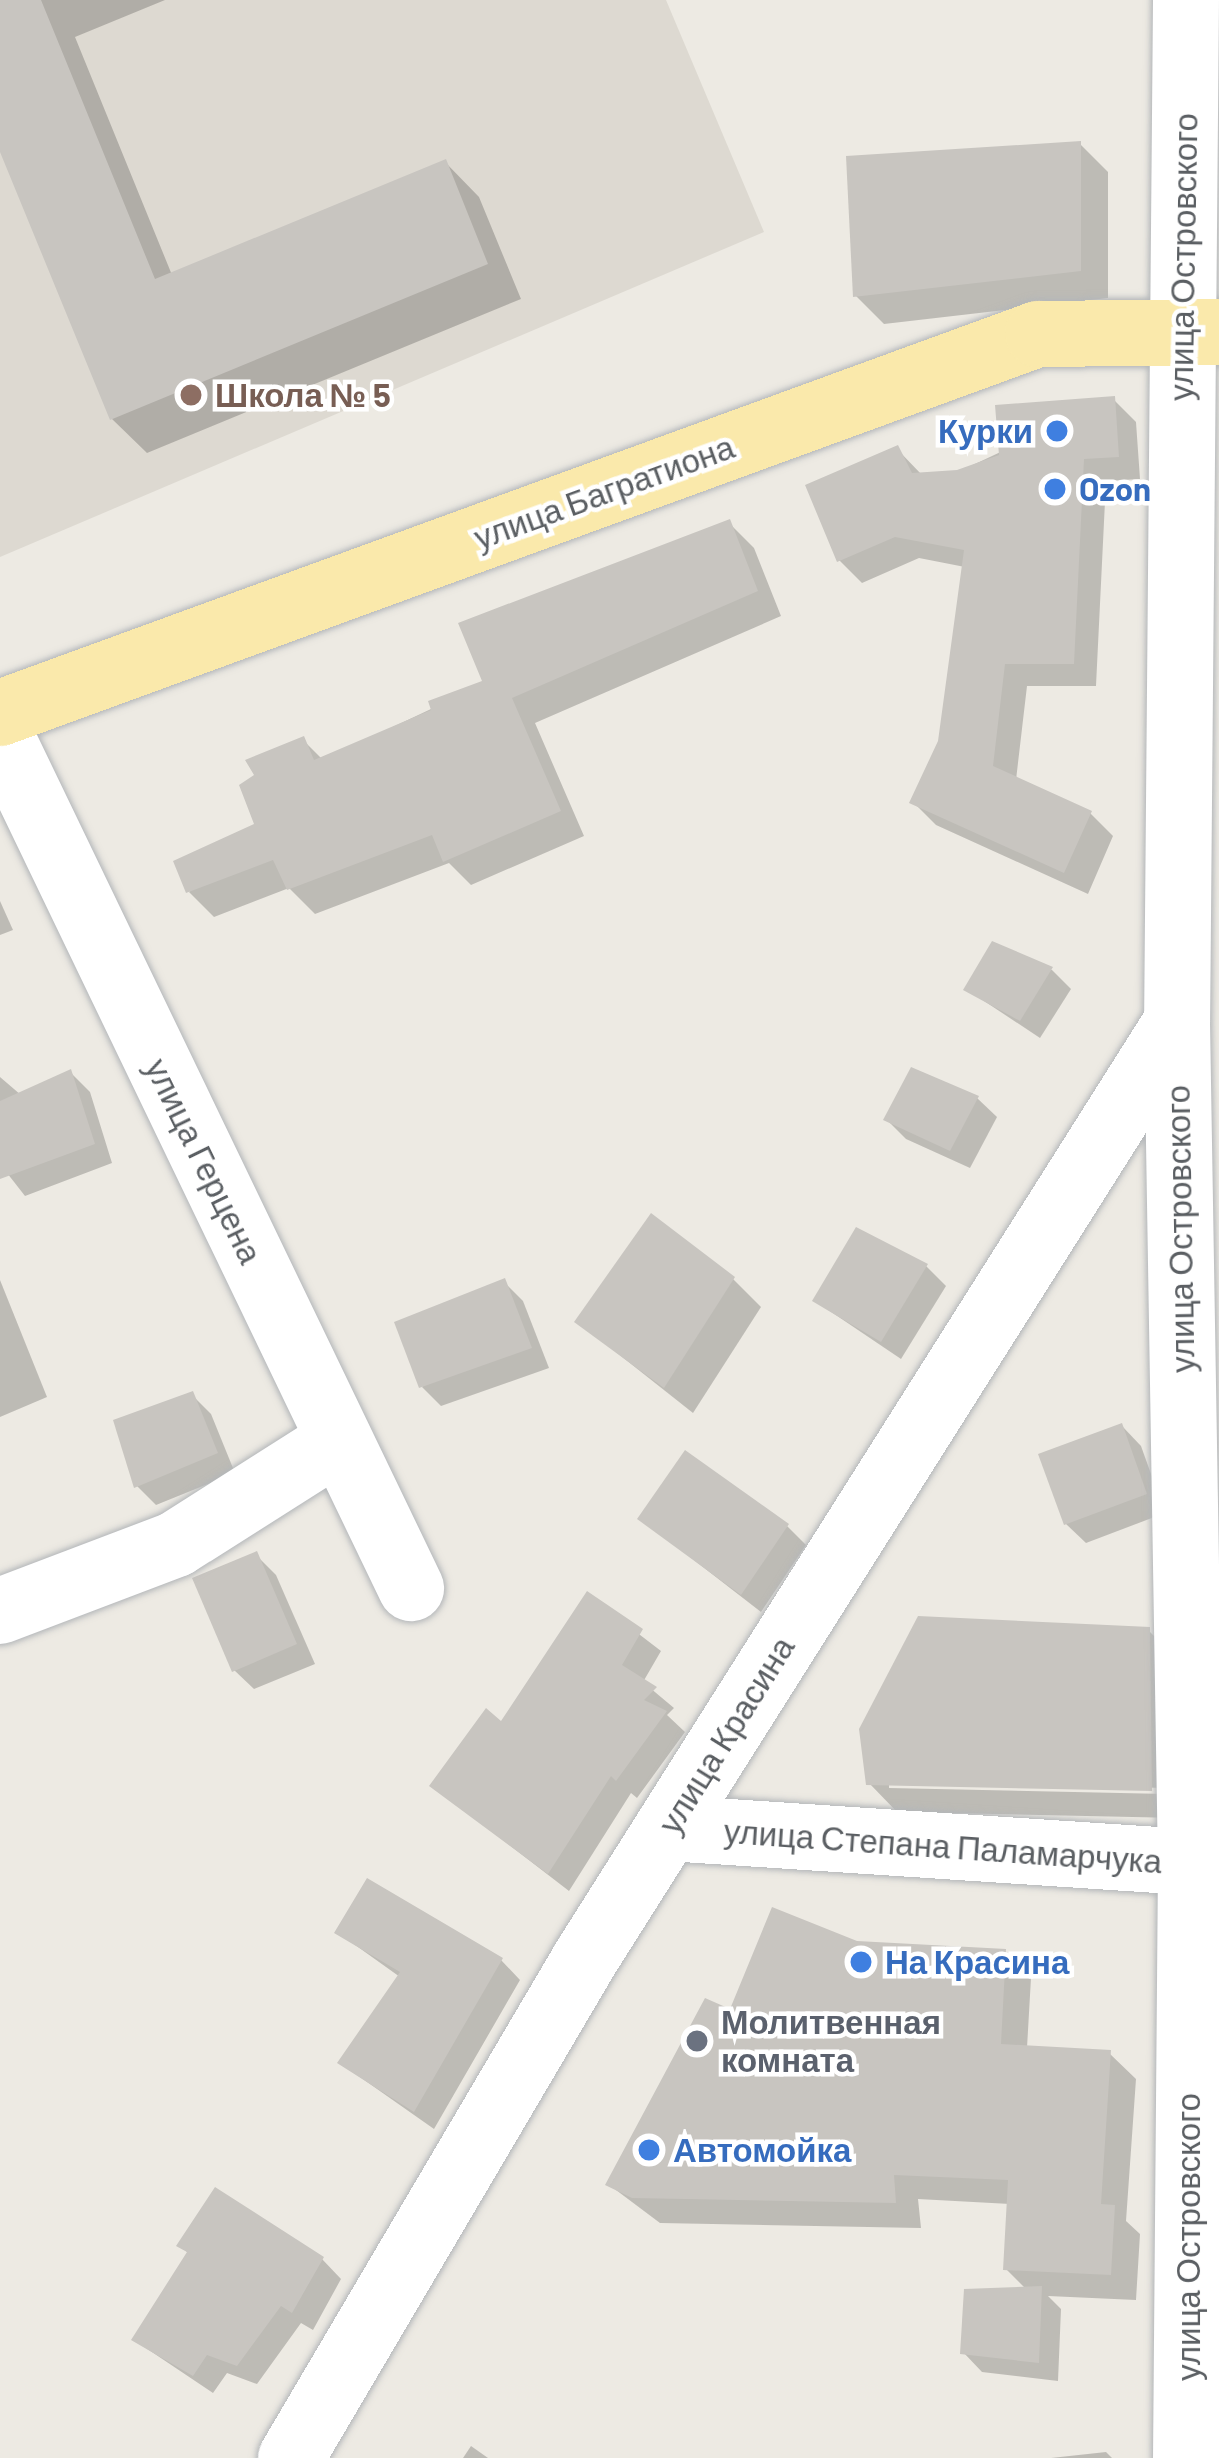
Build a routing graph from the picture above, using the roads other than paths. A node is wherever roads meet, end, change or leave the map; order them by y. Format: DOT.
graph roads {
  1 [pos="1186,0"];
  2 [pos="1201,332"];
  3 [pos="0,712"];
  4 [pos="0,734"];
  5 [pos="1177,1022"];
  6 [pos="338,1441"];
  7 [pos="411,1588"];
  8 [pos="0,1611"];
  9 [pos="668,1828"];
  10 [pos="1205,1864"];
  11 [pos="291,2458"];
  12 [pos="1186,2458"];
  1 -- 2 [label="street, улица Островского"];
  2 -- 3 [label="main road, улица Багратиона"];
  2 -- 5 [label="street, улица Островского"];
  4 -- 6 [label="street, улица Герцена"];
  5 -- 9 [label="street, улица Красина"];
  5 -- 10 [label="street, улица Островского"];
  6 -- 7 [label="street, улица Герцена"];
  6 -- 8 [label="street"];
  9 -- 10 [label="street, улица Степана Паламарчука"];
  9 -- 11 [label="street, улица Красина"];
  10 -- 12 [label="street, улица Островского"];
}
